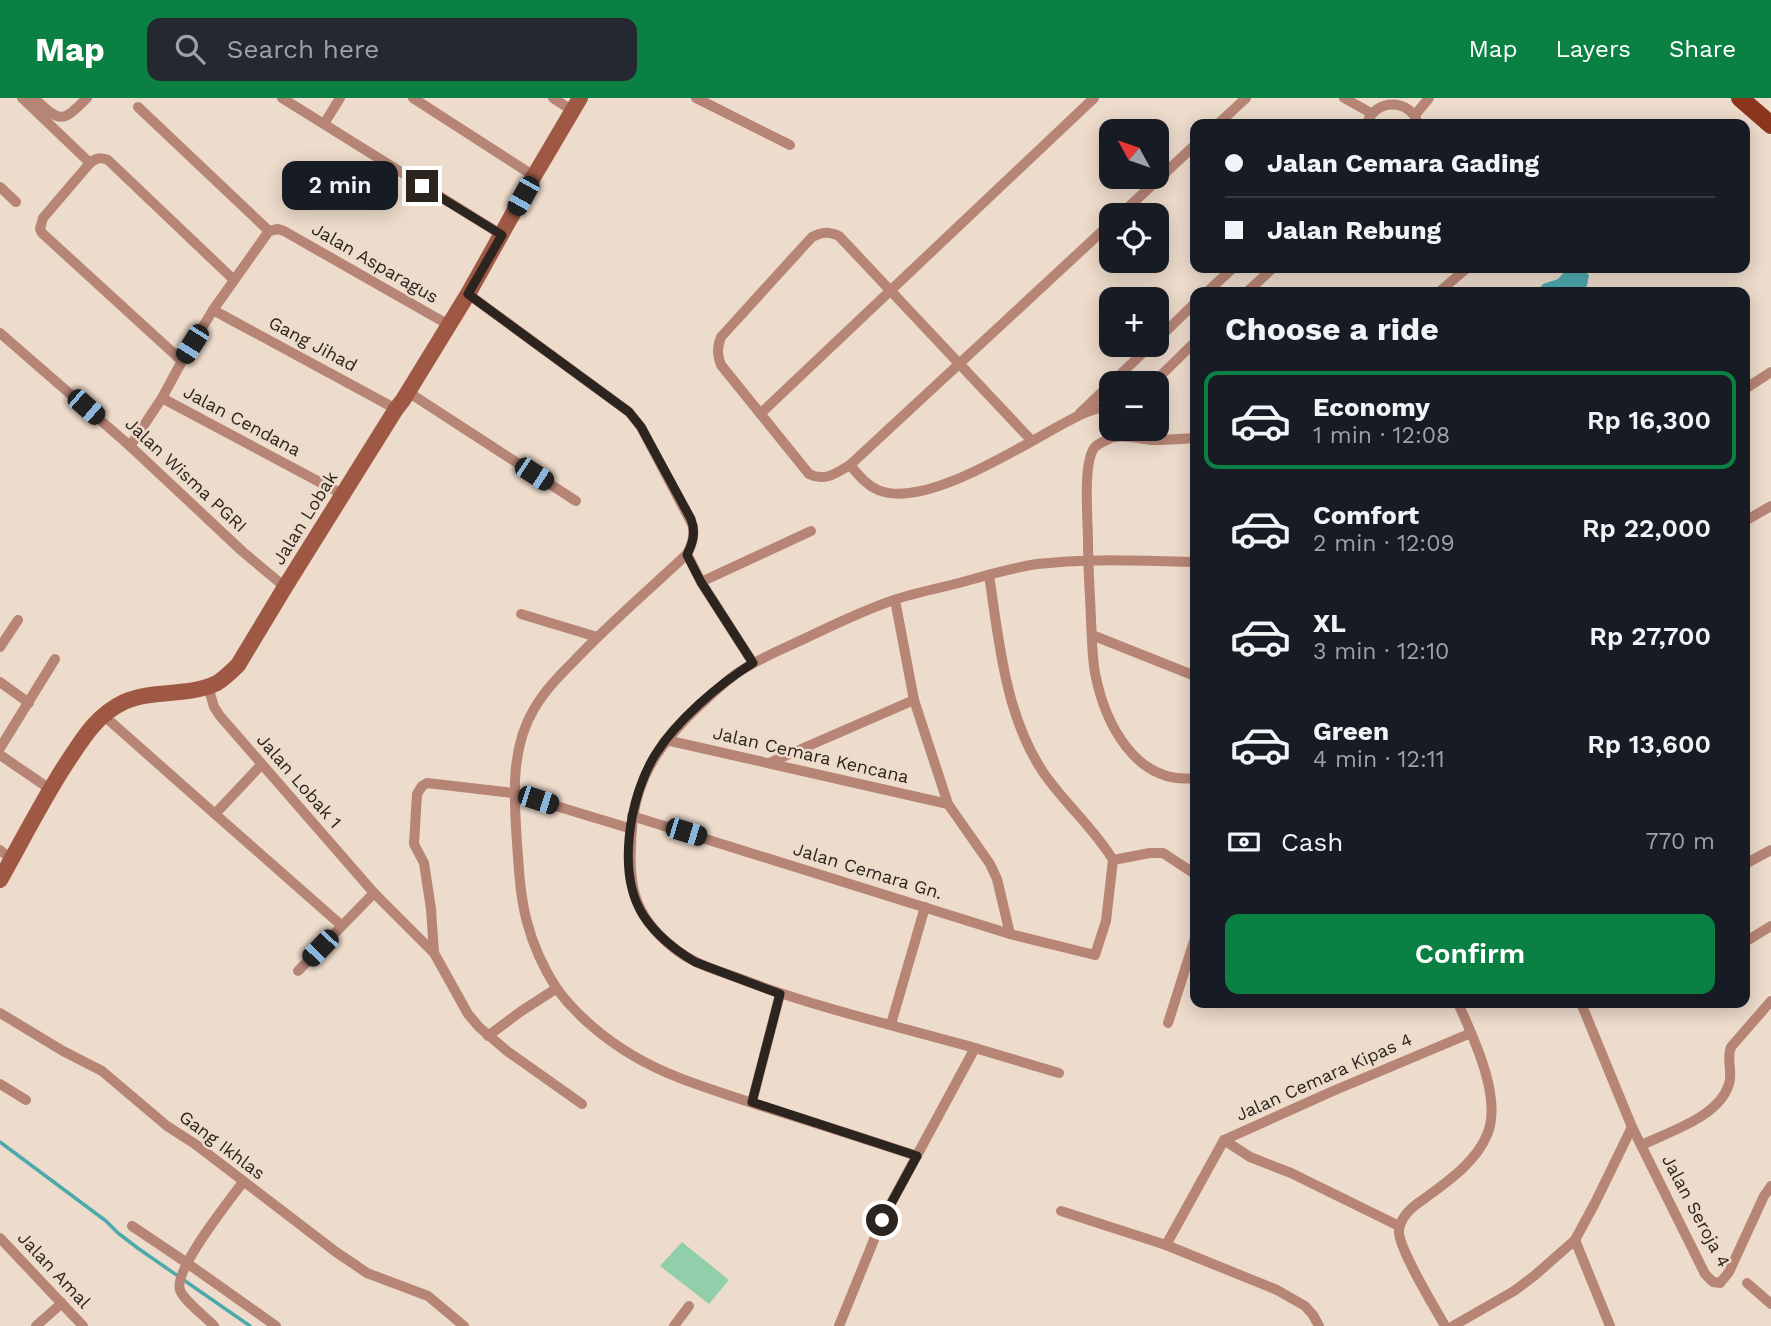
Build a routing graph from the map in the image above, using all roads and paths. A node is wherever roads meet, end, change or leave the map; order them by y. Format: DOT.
graph roads {
  1 [pos="22,98"];
  2 [pos="34,98"];
  3 [pos="87,98"];
  4 [pos="282,98"];
  5 [pos="340,98"];
  6 [pos="413,98"];
  7 [pos="553,98"];
  8 [pos="696,98"];
  9 [pos="1094,98"];
  10 [pos="1246,98"];
  11 [pos="1345,98"];
  12 [pos="1429,98"];
  13 [pos="1740,98"];
  14 [pos="1398,100"];
  15 [pos="577,105"];
  16 [pos="138,107"];
  17 [pos="1223,119"];
  18 [pos="1369,119"];
  19 [pos="1416,119"];
  20 [pos="1417,119"];
  21 [pos="324,124"];
  22 [pos="1771,125"];
  23 [pos="790,145"];
  24 [pos="1190,150"];
  25 [pos="90,163"];
  26 [pos="534,176"];
  27 [pos="0,187"];
  28 [pos="16,202"];
  29 [pos="1133,203"];
  30 [pos="268,231"];
  31 [pos="1099,234"];
  32 [pos="502,235"];
  33 [pos="1228,273"];
  34 [pos="1268,273"];
  35 [pos="1460,273"];
  36 [pos="234,280"];
  37 [pos="1212,287"];
  38 [pos="1252,287"];
  39 [pos="1445,287"];
  40 [pos="891,291"];
  41 [pos="468,294"];
  42 [pos="1190,308"];
  43 [pos="213,310"];
  44 [pos="449,325"];
  45 [pos="1169,328"];
  46 [pos="0,333"];
  47 [pos="1190,347"];
  48 [pos="1138,357"];
  49 [pos="182,360"];
  50 [pos="959,365"];
  51 [pos="1165,371"];
  52 [pos="1771,372"];
  53 [pos="1750,386"];
  54 [pos="408,392"];
  55 [pos="162,398"];
  56 [pos="1099,408"];
  57 [pos="396,409"];
  58 [pos="761,413"];
  59 [pos="1078,415"];
  60 [pos="1190,438"];
  61 [pos="1032,441"];
  62 [pos="130,446"];
  63 [pos="850,465"];
  64 [pos="342,494"];
  65 [pos="576,501"];
  66 [pos="1771,506"];
  67 [pos="1750,518"];
  68 [pos="811,531"];
  69 [pos="687,555"];
  70 [pos="1088,560"];
  71 [pos="1190,562"];
  72 [pos="989,575"];
  73 [pos="701,582"];
  74 [pos="285,587"];
  75 [pos="895,600"];
  76 [pos="521,614"];
  77 [pos="18,620"];
  78 [pos="1092,635"];
  79 [pos="597,637"];
  80 [pos="0,647"];
  81 [pos="55,659"];
  82 [pos="753,663"];
  83 [pos="1190,674"];
  84 [pos="0,682"];
  85 [pos="208,687"];
  86 [pos="914,700"];
  87 [pos="29,703"];
  88 [pos="103,715"];
  89 [pos="666,740"];
  90 [pos="0,748"];
  91 [pos="0,755"];
  92 [pos="769,763"];
  93 [pos="261,765"];
  94 [pos="1190,778"];
  95 [pos="50,789"];
  96 [pos="513,793"];
  97 [pos="948,804"];
  98 [pos="215,814"];
  99 [pos="632,816"];
  100 [pos="632,830"];
  101 [pos="1771,850"];
  102 [pos="6,855"];
  103 [pos="1113,860"];
  104 [pos="1750,861"];
  105 [pos="1190,871"];
  106 [pos="0,880"];
  107 [pos="374,892"];
  108 [pos="925,907"];
  109 [pos="341,925"];
  110 [pos="1771,926"];
  111 [pos="1010,934"];
  112 [pos="1750,940"];
  113 [pos="434,953"];
  114 [pos="1190,954"];
  115 [pos="298,971"];
  116 [pos="558,989"];
  117 [pos="780,994"];
  118 [pos="1771,1001"];
  119 [pos="1460,1008"];
  120 [pos="1583,1008"];
  121 [pos="0,1013"];
  122 [pos="1168,1023"];
  123 [pos="891,1024"];
  124 [pos="1471,1033"];
  125 [pos="488,1035"];
  126 [pos="975,1048"];
  127 [pos="1059,1073"];
  128 [pos="0,1084"];
  129 [pos="26,1100"];
  130 [pos="752,1102"];
  131 [pos="582,1104"];
  132 [pos="1632,1127"];
  133 [pos="1224,1140"];
  134 [pos="1642,1145"];
  135 [pos="917,1156"];
  136 [pos="243,1182"];
  137 [pos="1771,1186"];
  138 [pos="1061,1211"];
  139 [pos="132,1226"];
  140 [pos="1399,1226"];
  141 [pos="0,1238"];
  142 [pos="1575,1240"];
  143 [pos="1166,1245"];
  144 [pos="186,1264"];
  145 [pos="1747,1283"];
  146 [pos="62,1303"];
  147 [pos="1771,1304"];
  148 [pos="690,1306"];
  149 [pos="36,1326"];
  150 [pos="83,1326"];
  151 [pos="214,1326"];
  152 [pos="276,1326"];
  153 [pos="463,1326"];
  154 [pos="674,1326"];
  155 [pos="839,1326"];
  156 [pos="1319,1326"];
  157 [pos="1445,1326"];
  158 [pos="1452,1326"];
  159 [pos="1611,1326"];
  1 -- 25 [label="street"];
  2 -- 3 [label="street"];
  4 -- 21 [label="street"];
  5 -- 21 [label="street"];
  6 -- 26 [label="street"];
  7 -- 15 [label="street"];
  8 -- 23 [label="street"];
  9 -- 40 [label="street"];
  10 -- 17 [label="street"];
  11 -- 18 [label="street"];
  12 -- 20 [label="street"];
  13 -- 22 [label="main road"];
  14 -- 18 [label="street"];
  14 -- 19 [label="street"];
  15 -- 26 [label="main road, Jalan Lobak"];
  16 -- 30 [label="street"];
  21 -- 32 [label="street"];
  24 -- 29 [label="street"];
  25 -- 36 [label="street"];
  25 -- 49 [label="street"];
  26 -- 32 [label="main road, Jalan Lobak"];
  27 -- 28 [label="street"];
  30 -- 36 [label="street"];
  30 -- 44 [label="street, Jalan Asparagus"];
  31 -- 50 [label="street"];
  32 -- 41 [label="main road, Jalan Lobak"];
  33 -- 37 [label="street"];
  34 -- 38 [label="street"];
  35 -- 39 [label="street"];
  36 -- 43 [label="street"];
  40 -- 50 [label="street"];
  40 -- 58 [label="street"];
  40 -- 58 [label="street"];
  41 -- 44 [label="main road, Jalan Lobak"];
  41 -- 69 [label="street"];
  42 -- 45 [label="street"];
  43 -- 49 [label="street"];
  43 -- 57 [label="street, Gang Jihad"];
  44 -- 54 [label="main road, Jalan Lobak"];
  46 -- 62 [label="street, Jalan Wisma PGRI"];
  47 -- 51 [label="street"];
  48 -- 59 [label="street"];
  49 -- 55 [label="street"];
  50 -- 61 [label="street"];
  50 -- 63 [label="street"];
  52 -- 53 [label="street"];
  54 -- 57 [label="main road, Jalan Lobak"];
  54 -- 65 [label="street"];
  55 -- 62 [label="street"];
  55 -- 64 [label="street, Jalan Cendana"];
  56 -- 59 [label="street"];
  57 -- 64 [label="main road, Jalan Lobak"];
  58 -- 63 [label="street"];
  59 -- 61 [label="street"];
  60 -- 70 [label="street"];
  61 -- 63 [label="street"];
  62 -- 74 [label="street, Jalan Wisma PGRI"];
  64 -- 74 [label="main road, Jalan Lobak"];
  66 -- 67 [label="street"];
  68 -- 73 [label="street"];
  69 -- 73 [label="street"];
  69 -- 79 [label="street"];
  70 -- 71 [label="street"];
  70 -- 72 [label="street"];
  70 -- 78 [label="street"];
  72 -- 75 [label="street"];
  72 -- 103 [label="street"];
  73 -- 82 [label="street"];
  74 -- 85 [label="main road, Jalan Lobak"];
  75 -- 82 [label="street"];
  75 -- 86 [label="street"];
  76 -- 79 [label="street"];
  77 -- 80 [label="street"];
  78 -- 83 [label="street"];
  78 -- 94 [label="street"];
  79 -- 96 [label="street"];
  81 -- 87 [label="street"];
  82 -- 89 [label="street"];
  84 -- 87 [label="street"];
  85 -- 88 [label="main road, Jalan Lobak"];
  85 -- 93 [label="street, Jalan Lobak 1"];
  86 -- 92 [label="street"];
  86 -- 97 [label="street"];
  87 -- 90 [label="street"];
  88 -- 95 [label="main road, Jalan Lobak"];
  88 -- 98 [label="street"];
  89 -- 92 [label="street, Jalan Cemara Kencana"];
  89 -- 99 [label="street"];
  91 -- 95 [label="street"];
  92 -- 97 [label="street, Jalan Cemara Kencana"];
  93 -- 98 [label="street"];
  93 -- 107 [label="street, Jalan Lobak 1"];
  95 -- 102 [label="main road, Jalan Lobak"];
  96 -- 100 [label="street"];
  96 -- 113 [label="street"];
  96 -- 116 [label="street"];
  97 -- 111 [label="street"];
  98 -- 109 [label="street"];
  99 -- 100 [label="street"];
  99 -- 108 [label="street, Jalan Cemara Gn."];
  100 -- 117 [label="street"];
  101 -- 104 [label="street"];
  102 -- 106 [label="main road, Jalan Lobak"];
  103 -- 105 [label="street"];
  103 -- 111 [label="street, Jalan Cemara Gn."];
  107 -- 109 [label="street"];
  107 -- 113 [label="street, Jalan Lobak 1"];
  108 -- 111 [label="street, Jalan Cemara Gn."];
  108 -- 123 [label="street"];
  109 -- 115 [label="street"];
  110 -- 112 [label="street"];
  113 -- 125 [label="street"];
  114 -- 122 [label="street"];
  116 -- 125 [label="street"];
  116 -- 130 [label="street"];
  117 -- 123 [label="street"];
  117 -- 130 [label="street"];
  118 -- 134 [label="street"];
  119 -- 124 [label="street"];
  120 -- 132 [label="street, Jalan Seroja 4"];
  121 -- 136 [label="street, Gang Ikhlas"];
  123 -- 126 [label="street"];
  124 -- 133 [label="street, Jalan Cemara Kipas 4"];
  124 -- 140 [label="street"];
  125 -- 131 [label="street"];
  126 -- 127 [label="street"];
  126 -- 135 [label="street"];
  128 -- 129 [label="street"];
  130 -- 135 [label="street"];
  132 -- 134 [label="street, Jalan Seroja 4"];
  132 -- 142 [label="street"];
  133 -- 140 [label="street"];
  133 -- 143 [label="street, Jalan Cemara Kipas 4"];
  134 -- 137 [label="street, Jalan Seroja 4"];
  135 -- 155 [label="street"];
  136 -- 144 [label="street"];
  136 -- 153 [label="street, Gang Ikhlas"];
  138 -- 143 [label="street"];
  139 -- 144 [label="street"];
  140 -- 157 [label="street"];
  141 -- 146 [label="street, Jalan Amal"];
  142 -- 158 [label="street"];
  142 -- 159 [label="street"];
  143 -- 156 [label="street"];
  144 -- 151 [label="street"];
  144 -- 152 [label="street"];
  145 -- 147 [label="street"];
  146 -- 149 [label="street"];
  146 -- 150 [label="street, Jalan Amal"];
  148 -- 154 [label="street"];
}
